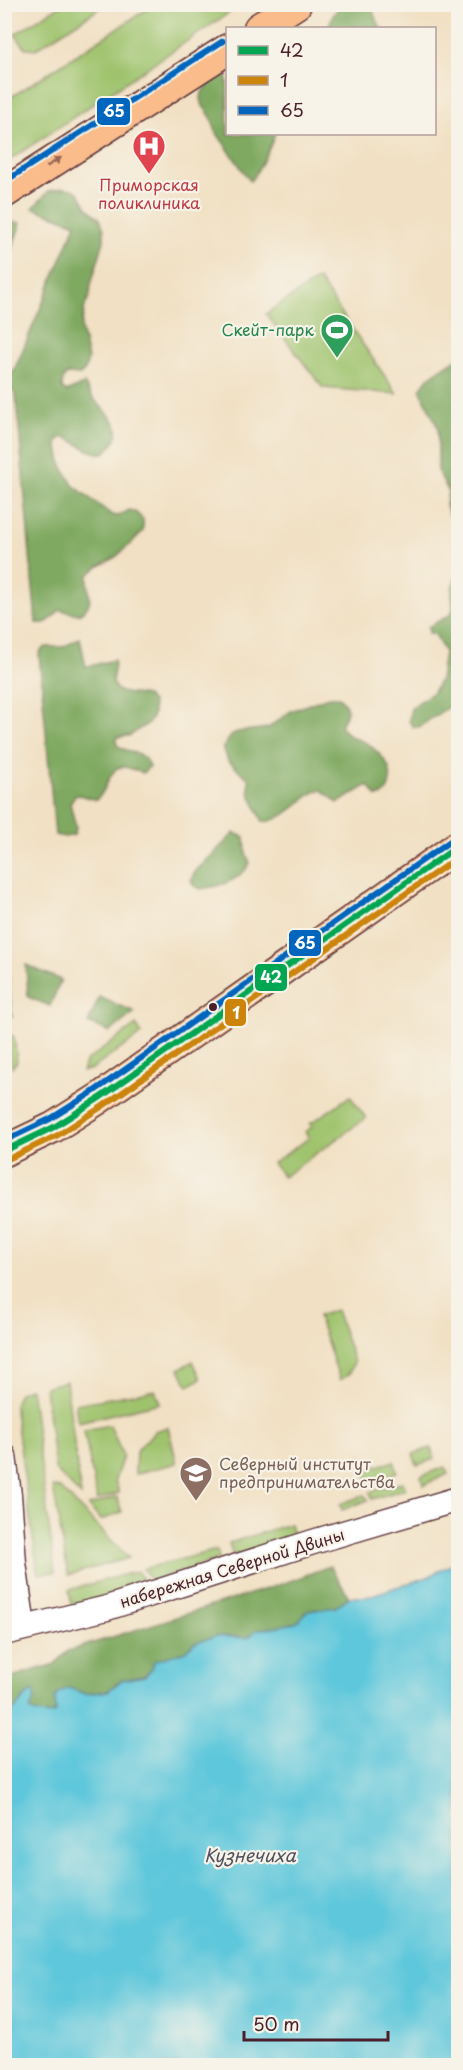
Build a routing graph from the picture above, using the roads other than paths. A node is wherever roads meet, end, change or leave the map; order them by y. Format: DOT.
graph roads {
  1 [pos="296,4"];
  2 [pos="261,27"];
  3 [pos="226,50"];
  4 [pos="4,193"];
  5 [pos="459,846"];
  6 [pos="5,1144"];
  7 [pos="4,1456"];
  8 [pos="459,1499"];
  9 [pos="14,1630"];
  1 -- 2 [label="main road"];
  4 -- 3 [label="main road, one-way"];
  5 -- 6 [label="main road"];
  7 -- 9 [label="street"];
  8 -- 9 [label="street, набережная Северной Двины"];
}
